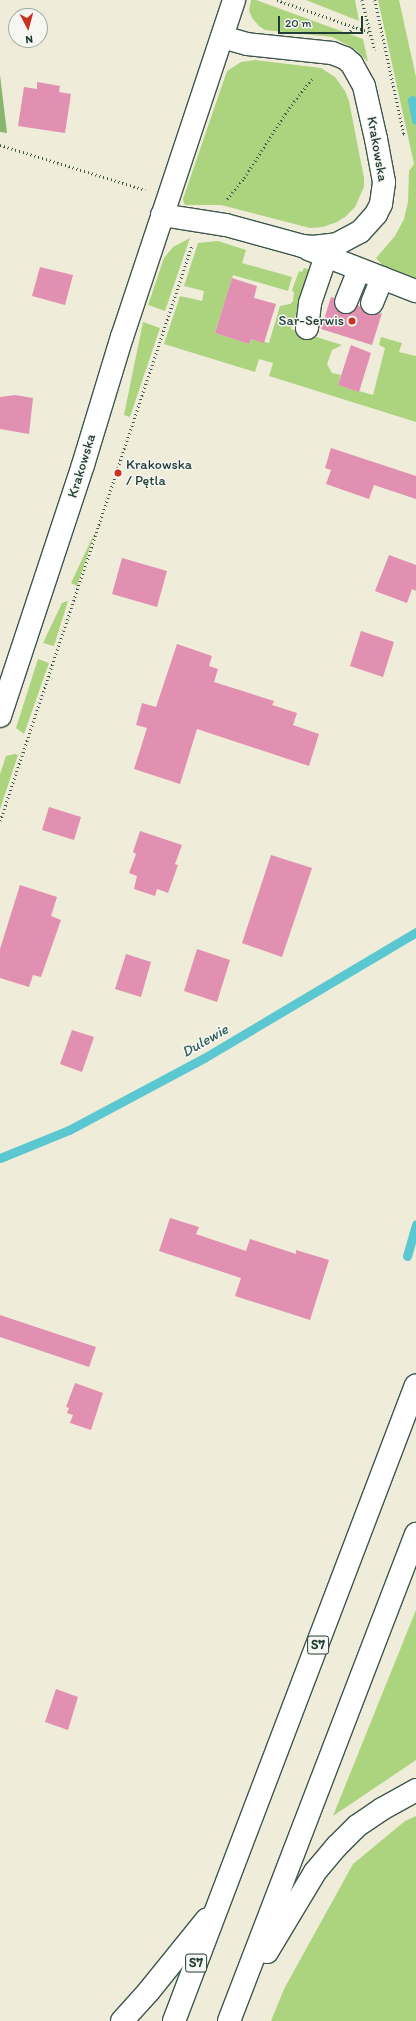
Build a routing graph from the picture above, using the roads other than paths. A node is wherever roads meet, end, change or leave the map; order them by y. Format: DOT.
graph roads {
  1 [pos="234,0"];
  2 [pos="222,36"];
  3 [pos="165,206"];
  4 [pos="302,246"];
  5 [pos="326,256"];
  6 [pos="359,268"];
  7 [pos="382,278"];
  8 [pos="416,291"];
  9 [pos="346,302"];
  10 [pos="372,303"];
  11 [pos="306,328"];
  12 [pos="0,716"];
  13 [pos="416,1385"];
  14 [pos="416,1534"];
  15 [pos="416,1790"];
  16 [pos="219,1904"];
  17 [pos="233,2013"];
  18 [pos="122,2021"];
  19 [pos="174,2021"];
  1 -- 2 [label="main road, Krakowska"];
  2 -- 3 [label="main road, Krakowska"];
  2 -- 4 [label="main road, Krakowska"];
  3 -- 4 [label="main road, Krakowska"];
  3 -- 12 [label="main road, Krakowska"];
  4 -- 5 [label="main road"];
  5 -- 6 [label="main road"];
  5 -- 11 [label="main road"];
  6 -- 7 [label="main road"];
  6 -- 9 [label="main road"];
  7 -- 8 [label="main road"];
  7 -- 10 [label="main road"];
  13 -- 16 [label="main road, S7"];
  14 -- 17 [label="main road"];
  15 -- 17 [label="main road"];
  16 -- 18 [label="main road"];
  16 -- 19 [label="main road, S7"];
}
